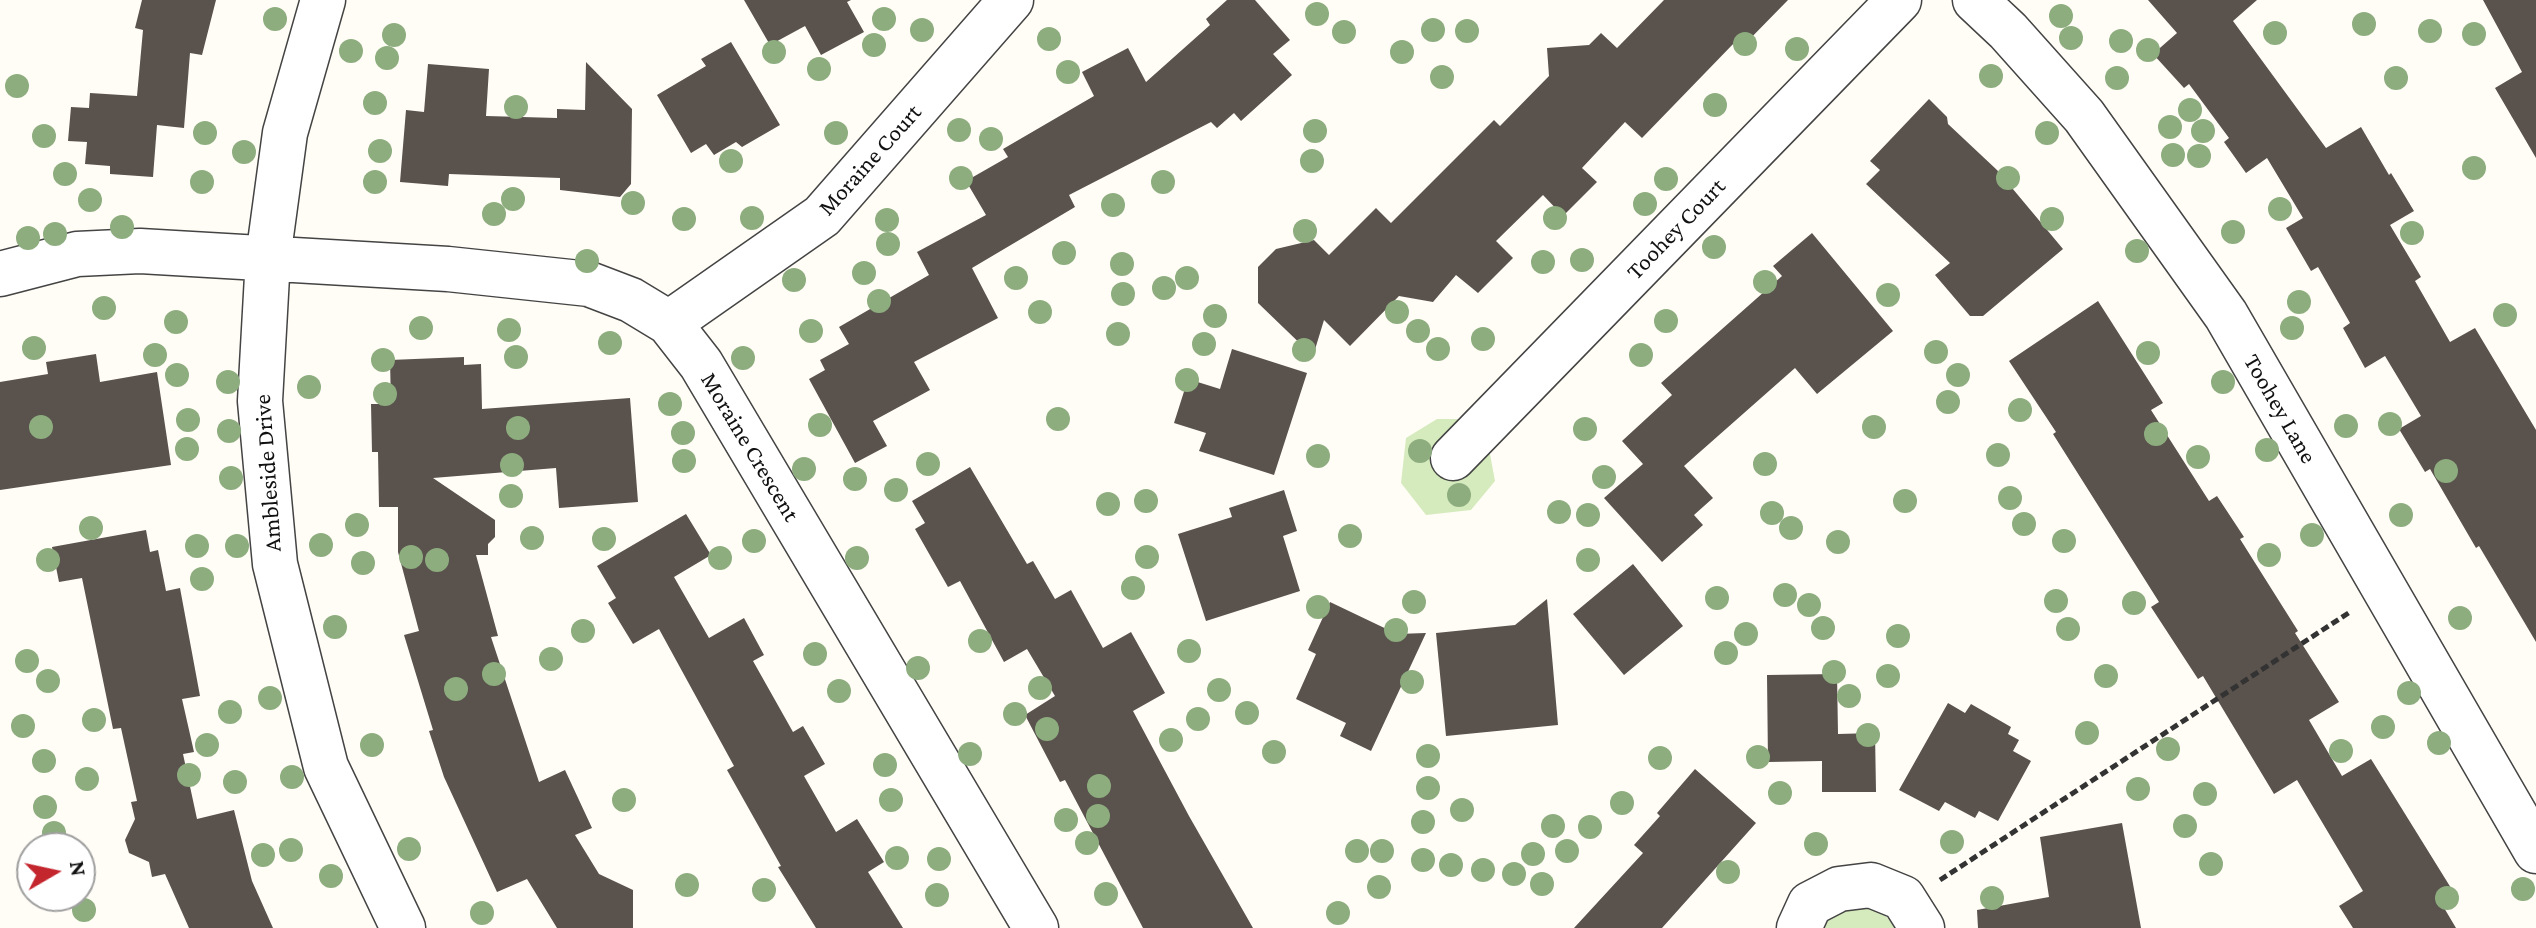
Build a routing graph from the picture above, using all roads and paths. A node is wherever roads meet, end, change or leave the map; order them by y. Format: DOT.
graph roads {
  1 [pos="323,0"];
  2 [pos="1011,0"];
  3 [pos="1899,0"];
  4 [pos="1975,0"];
  5 [pos="268,258"];
  6 [pos="0,274"];
  7 [pos="669,323"];
  8 [pos="1453,458"];
  9 [pos="2384,590"];
  10 [pos="2536,851"];
  11 [pos="1914,915"];
  12 [pos="403,928"];
  13 [pos="1036,928"];
  14 [pos="1799,928"];
  1 -- 5 [label="street, Ambleside Drive"];
  2 -- 7 [label="street, Moraine Court"];
  3 -- 8 [label="street, Toohey Court"];
  4 -- 9 [label="street, Toohey Lane"];
  5 -- 6 [label="street, Moraine Crescent"];
  5 -- 7 [label="street, Moraine Crescent"];
  5 -- 12 [label="street, Ambleside Drive"];
  7 -- 13 [label="street, Moraine Crescent"];
  9 -- 10 [label="street, Toohey Lane"];
  9 -- 11 [label="path"];
  11 -- 14 [label="street"];
}
